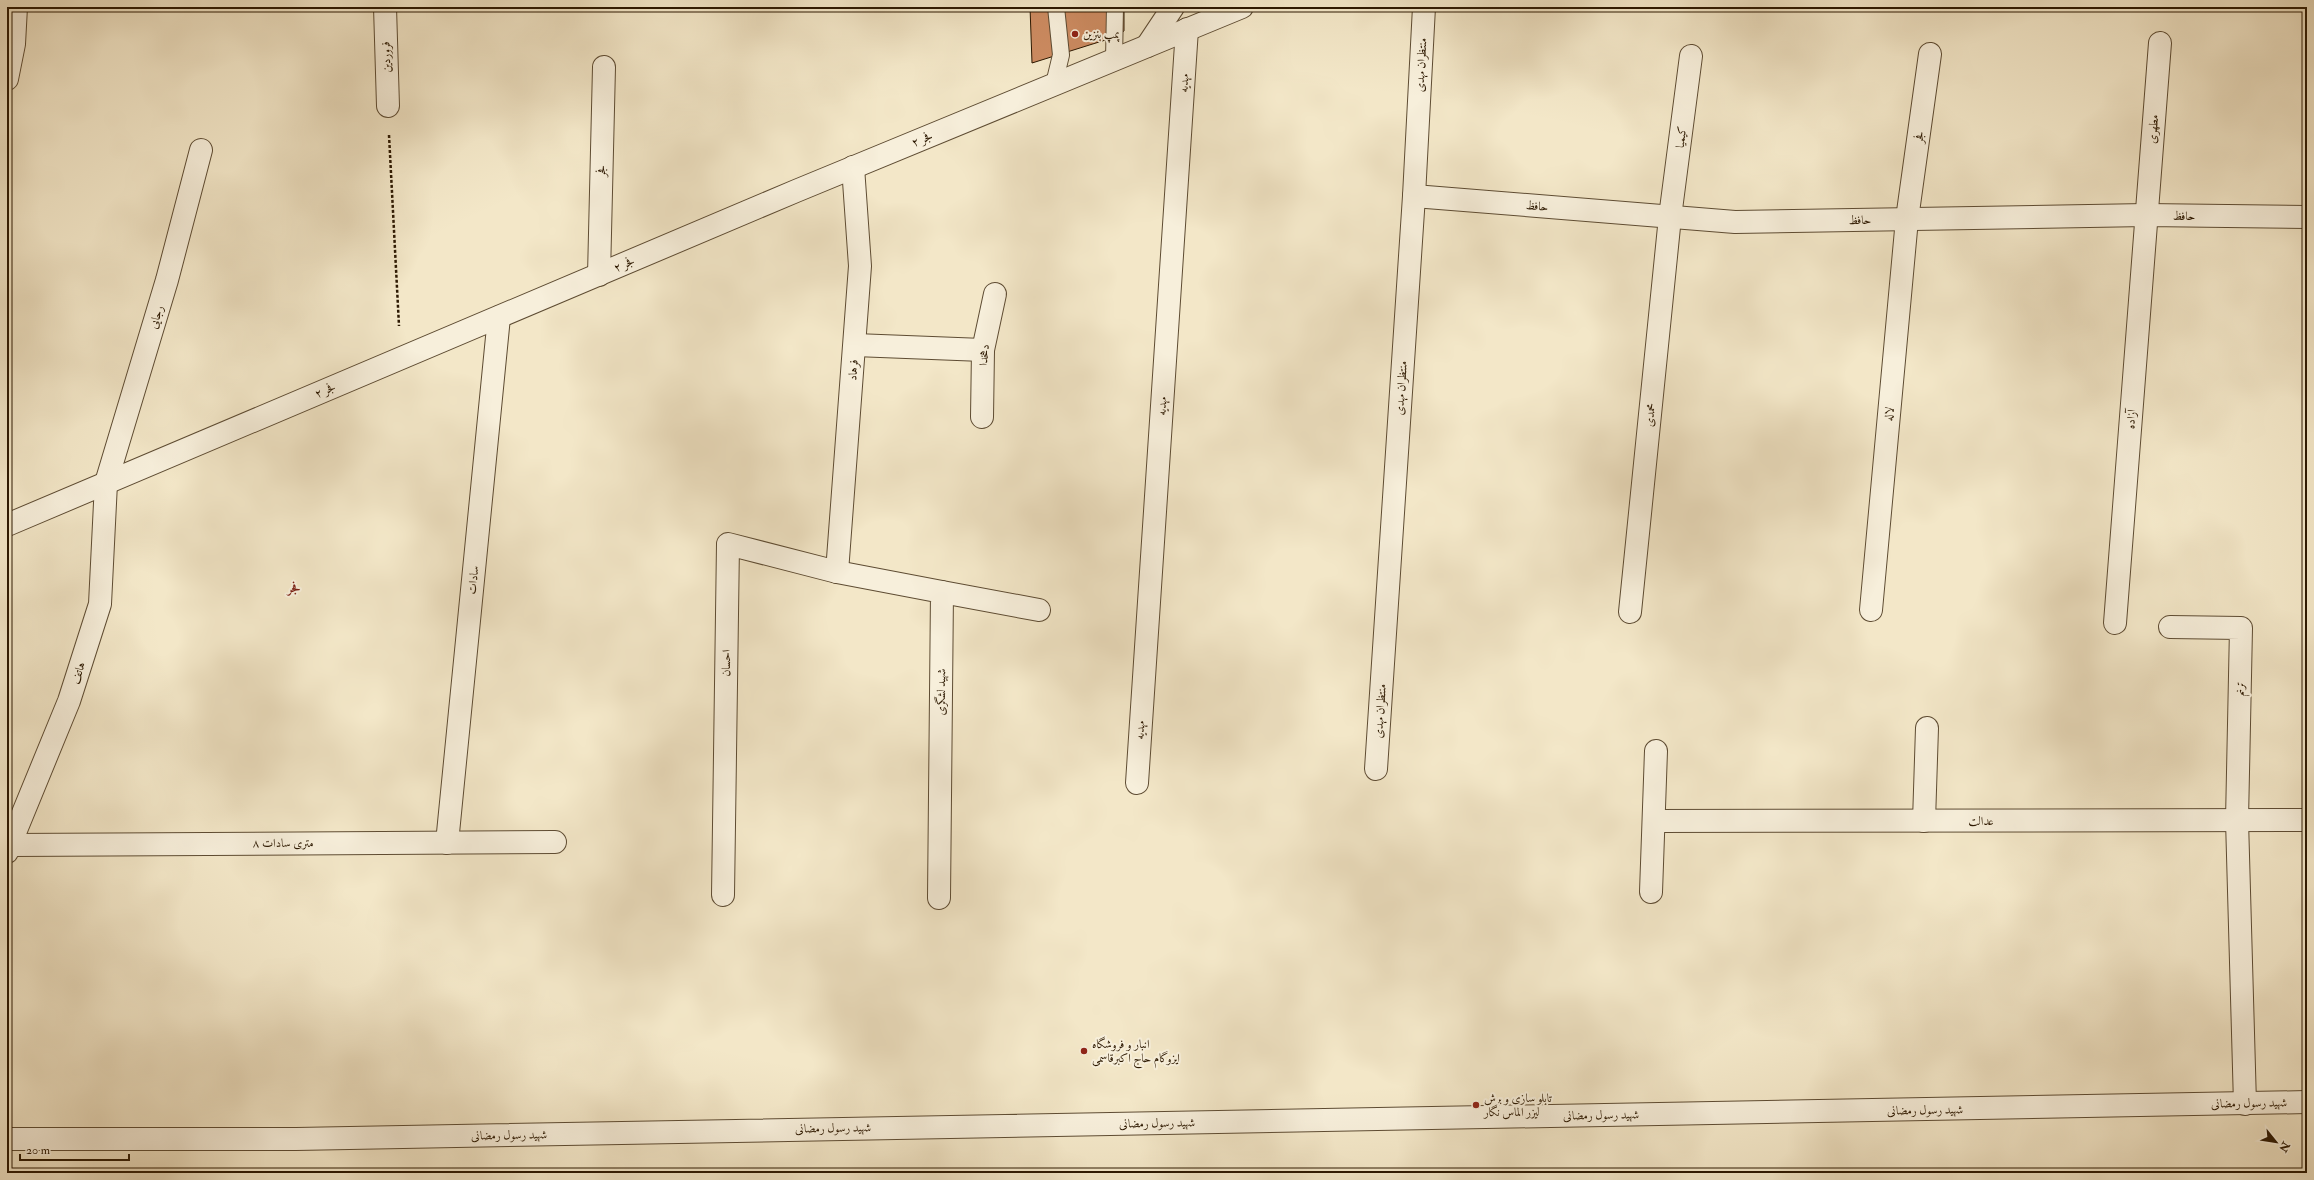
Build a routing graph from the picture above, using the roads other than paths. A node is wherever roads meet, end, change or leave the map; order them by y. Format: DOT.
graph roads {
  1 [pos="16,7"];
  2 [pos="385,7"];
  3 [pos="1056,7"];
  4 [pos="1115,7"];
  5 [pos="1173,7"];
  6 [pos="1242,7"];
  7 [pos="1424,7"];
  8 [pos="1187,29"];
  9 [pos="2160,43"];
  10 [pos="1147,46"];
  11 [pos="1930,54"];
  12 [pos="1691,56"];
  13 [pos="1114,60"];
  14 [pos="604,68"];
  15 [pos="7,79"];
  16 [pos="1054,84"];
  17 [pos="388,106"];
  18 [pos="201,150"];
  19 [pos="853,168"];
  20 [pos="1414,196"];
  21 [pos="2146,215"];
  22 [pos="1670,217"];
  23 [pos="2307,217"];
  24 [pos="1907,219"];
  25 [pos="599,274"];
  26 [pos="995,294"];
  27 [pos="498,317"];
  28 [pos="855,345"];
  29 [pos="983,350"];
  30 [pos="982,417"];
  31 [pos="106,483"];
  32 [pos="7,525"];
  33 [pos="837,572"];
  34 [pos="942,592"];
  35 [pos="1039,610"];
  36 [pos="1871,610"];
  37 [pos="1630,612"];
  38 [pos="2115,623"];
  39 [pos="2170,627"];
  40 [pos="1927,728"];
  41 [pos="1656,751"];
  42 [pos="1376,769"];
  43 [pos="1137,783"];
  44 [pos="1924,820"];
  45 [pos="2237,820"];
  46 [pos="2307,820"];
  47 [pos="1655,821"];
  48 [pos="555,842"];
  49 [pos="448,843"];
  50 [pos="9,848"];
  51 [pos="1651,892"];
  52 [pos="723,895"];
  53 [pos="939,898"];
  54 [pos="2307,1102"];
  55 [pos="2245,1104"];
  56 [pos="7,1139"];
  1 -- 15 [label="street"];
  2 -- 17 [label="street, فروردین"];
  3 -- 16 [label="lane"];
  4 -- 13 [label="lane"];
  5 -- 10 [label="street"];
  6 -- 8 [label="street, فجر ۲"];
  7 -- 20 [label="street, منتظران مهدی"];
  8 -- 10 [label="street, فجر ۲"];
  8 -- 43 [label="street, مهدیه"];
  9 -- 21 [label="street, مطهری"];
  10 -- 13 [label="street, فجر ۲"];
  11 -- 24 [label="street, فجر"];
  12 -- 22 [label="street, کیمیا"];
  13 -- 16 [label="street, فجر ۲"];
  14 -- 25 [label="street, فجر"];
  16 -- 19 [label="street, فجر ۲"];
  18 -- 31 [label="street, رجایی"];
  19 -- 25 [label="street, فجر ۲"];
  19 -- 28 [label="street, فرهاد"];
  20 -- 22 [label="street, حافظ"];
  20 -- 42 [label="street, منتظران مهدی"];
  21 -- 23 [label="street, حافظ"];
  21 -- 24 [label="street, حافظ"];
  21 -- 38 [label="street, آزاده"];
  22 -- 24 [label="street, حافظ"];
  22 -- 37 [label="street, محمدی"];
  24 -- 36 [label="street, لاله"];
  25 -- 27 [label="street, فجر ۲"];
  26 -- 29 [label="street, دهخدا"];
  27 -- 31 [label="street, فجر ۲"];
  27 -- 49 [label="street, سادات"];
  28 -- 29 [label="street"];
  28 -- 33 [label="street, فرهاد"];
  29 -- 30 [label="street, دهخدا"];
  31 -- 32 [label="street, فجر ۲"];
  31 -- 50 [label="street, هاتف"];
  33 -- 34 [label="street"];
  33 -- 52 [label="street, احسان"];
  34 -- 35 [label="street"];
  34 -- 53 [label="street, شهید لشگری"];
  39 -- 45 [label="street, ترنم"];
  40 -- 44 [label="street"];
  41 -- 47 [label="street"];
  44 -- 45 [label="street, عدالت"];
  44 -- 47 [label="street, عدالت"];
  45 -- 46 [label="street, عدالت"];
  45 -- 55 [label="street"];
  47 -- 51 [label="street"];
  48 -- 49 [label="street, ۸ متری سادات"];
  49 -- 50 [label="street, ۸ متری سادات"];
  54 -- 55 [label="street, شهید رسول رمضانی"];
  55 -- 56 [label="street, شهید رسول رمضانی"];
}
